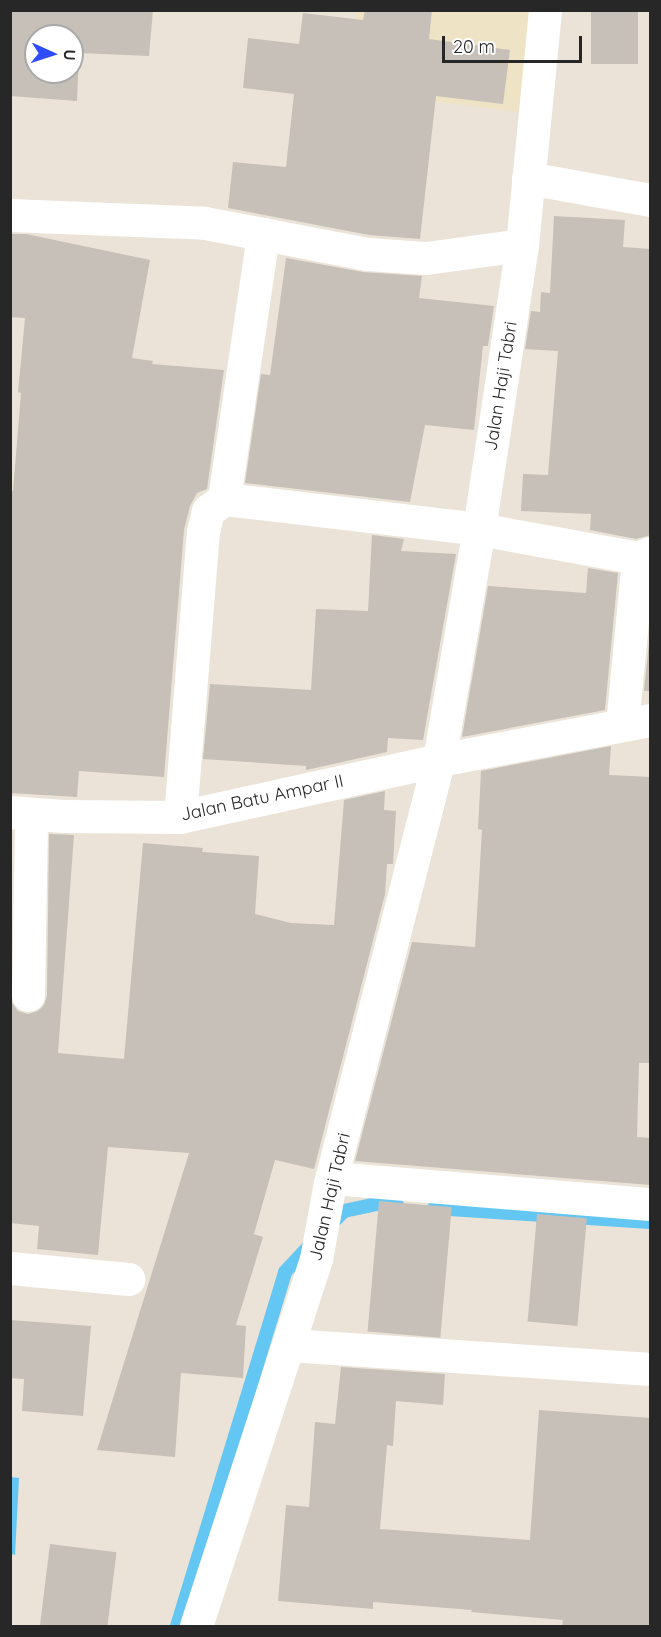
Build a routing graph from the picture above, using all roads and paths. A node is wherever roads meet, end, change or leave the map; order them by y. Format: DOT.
graph roads {
  1 [pos="545,10"];
  2 [pos="528,178"];
  3 [pos="651,200"];
  4 [pos="10,215"];
  5 [pos="264,234"];
  6 [pos="522,245"];
  7 [pos="224,499"];
  8 [pos="479,529"];
  9 [pos="644,555"];
  10 [pos="636,722"];
  11 [pos="439,760"];
  12 [pos="21,814"];
  13 [pos="180,817"];
  14 [pos="28,995"];
  15 [pos="331,1180"];
  16 [pos="651,1204"];
  17 [pos="10,1268"];
  18 [pos="128,1279"];
  19 [pos="289,1345"];
  20 [pos="651,1370"];
  21 [pos="196,1626"];
  1 -- 2 [label="street, Jalan Haji Tabri"];
  2 -- 3 [label="street"];
  2 -- 6 [label="street, Jalan Haji Tabri"];
  4 -- 5 [label="street"];
  5 -- 6 [label="street"];
  5 -- 7 [label="street"];
  6 -- 8 [label="street, Jalan Haji Tabri"];
  7 -- 8 [label="street"];
  7 -- 13 [label="street"];
  8 -- 9 [label="street"];
  8 -- 11 [label="street, Jalan Haji Tabri"];
  9 -- 10 [label="street"];
  10 -- 11 [label="street"];
  11 -- 13 [label="street, Jalan Batu Ampar II"];
  11 -- 15 [label="street, Jalan Haji Tabri"];
  12 -- 13 [label="street, Jalan Batu Ampar II"];
  12 -- 14 [label="street"];
  15 -- 16 [label="street"];
  15 -- 19 [label="street, Jalan Haji Tabri"];
  17 -- 18 [label="street"];
  19 -- 20 [label="street"];
  19 -- 21 [label="street, Jalan Haji Tabri"];
}
